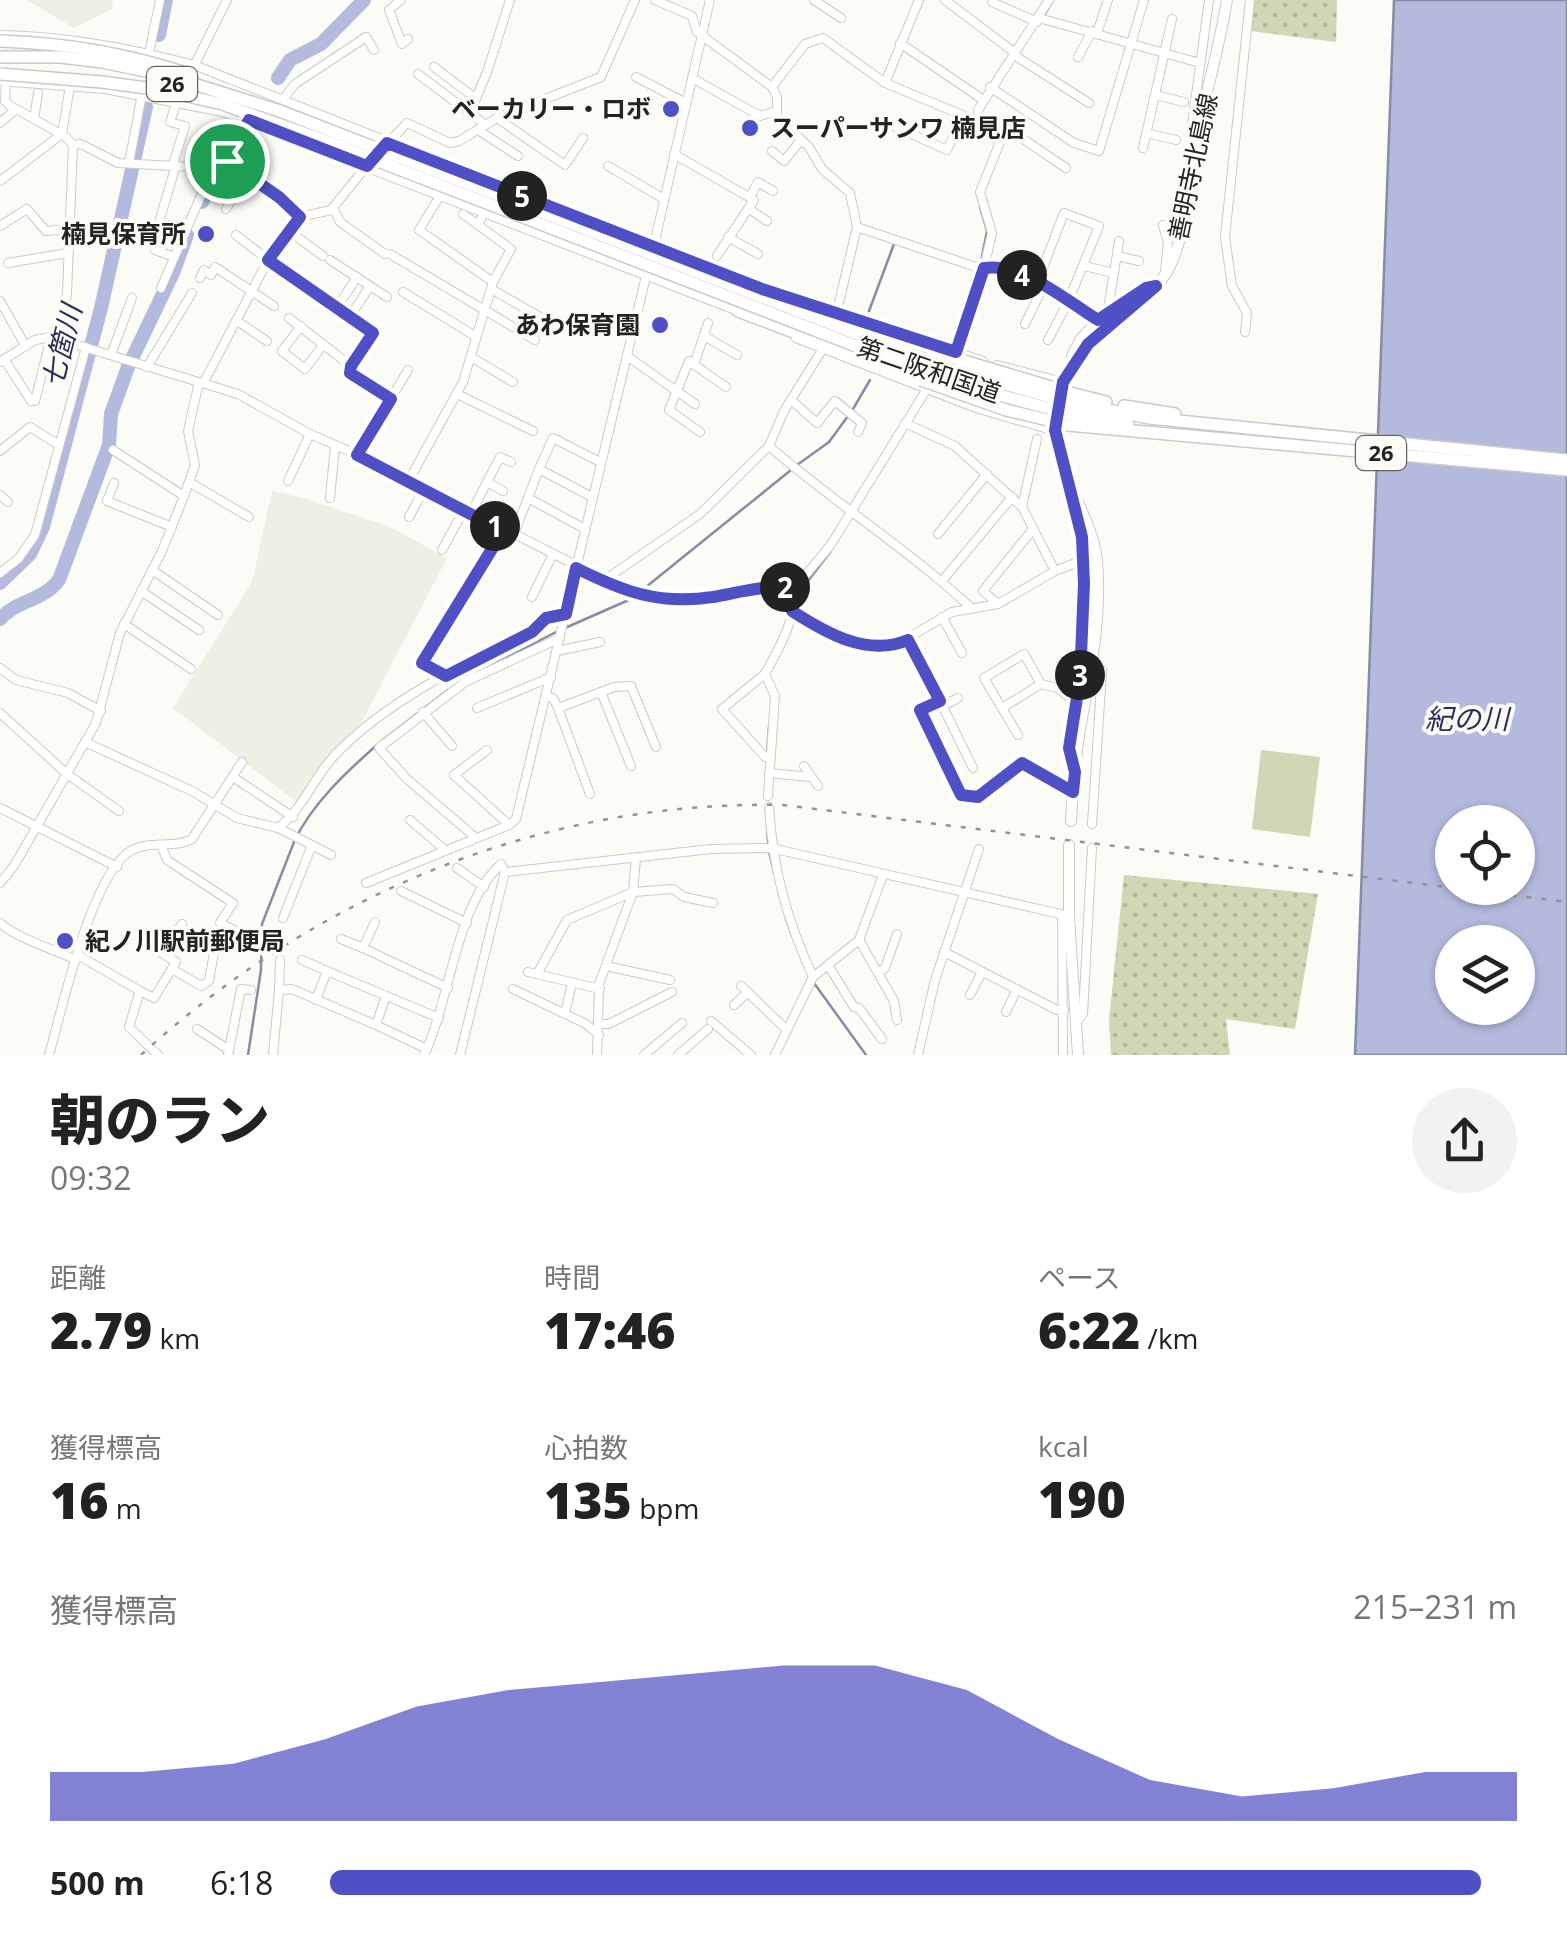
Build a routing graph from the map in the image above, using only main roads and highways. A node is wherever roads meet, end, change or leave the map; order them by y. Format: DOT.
graph roads {
  1 [pos="1227,0"];
  2 [pos="0,38"];
  3 [pos="0,58"];
  4 [pos="2,79"];
  5 [pos="280,104"];
  6 [pos="334,144"];
  7 [pos="762,289"];
  8 [pos="738,311"];
  9 [pos="1071,409"];
  10 [pos="1112,417"];
  11 [pos="1567,460"];
  12 [pos="1567,470"];
  13 [pos="1071,821"];
  14 [pos="1068,845"];
  15 [pos="1078,1055"];
  1 -- 13 [label="main road, 善明寺北島線"];
  2 -- 5 [label="highway, 26, bridge"];
  3 -- 5 [label="highway, 26, bridge"];
  3 -- 6 [label="highway, 26, bridge"];
  4 -- 6 [label="highway, 26, bridge"];
  5 -- 9 [label="highway, 第二阪和国道 / 26, bridge"];
  6 -- 9 [label="highway, 第二阪和国道 / 26, bridge"];
  7 -- 9 [label="highway, 26, bridge"];
  8 -- 9 [label="highway, 26, bridge"];
  9 -- 10 [label="highway, 第二阪和国道 / 26"];
  9 -- 10 [label="highway, 26"];
  10 -- 11 [label="highway, 第二阪和国道 / 26"];
  10 -- 12 [label="highway, 26"];
  14 -- 15 [label="main road"];
}
